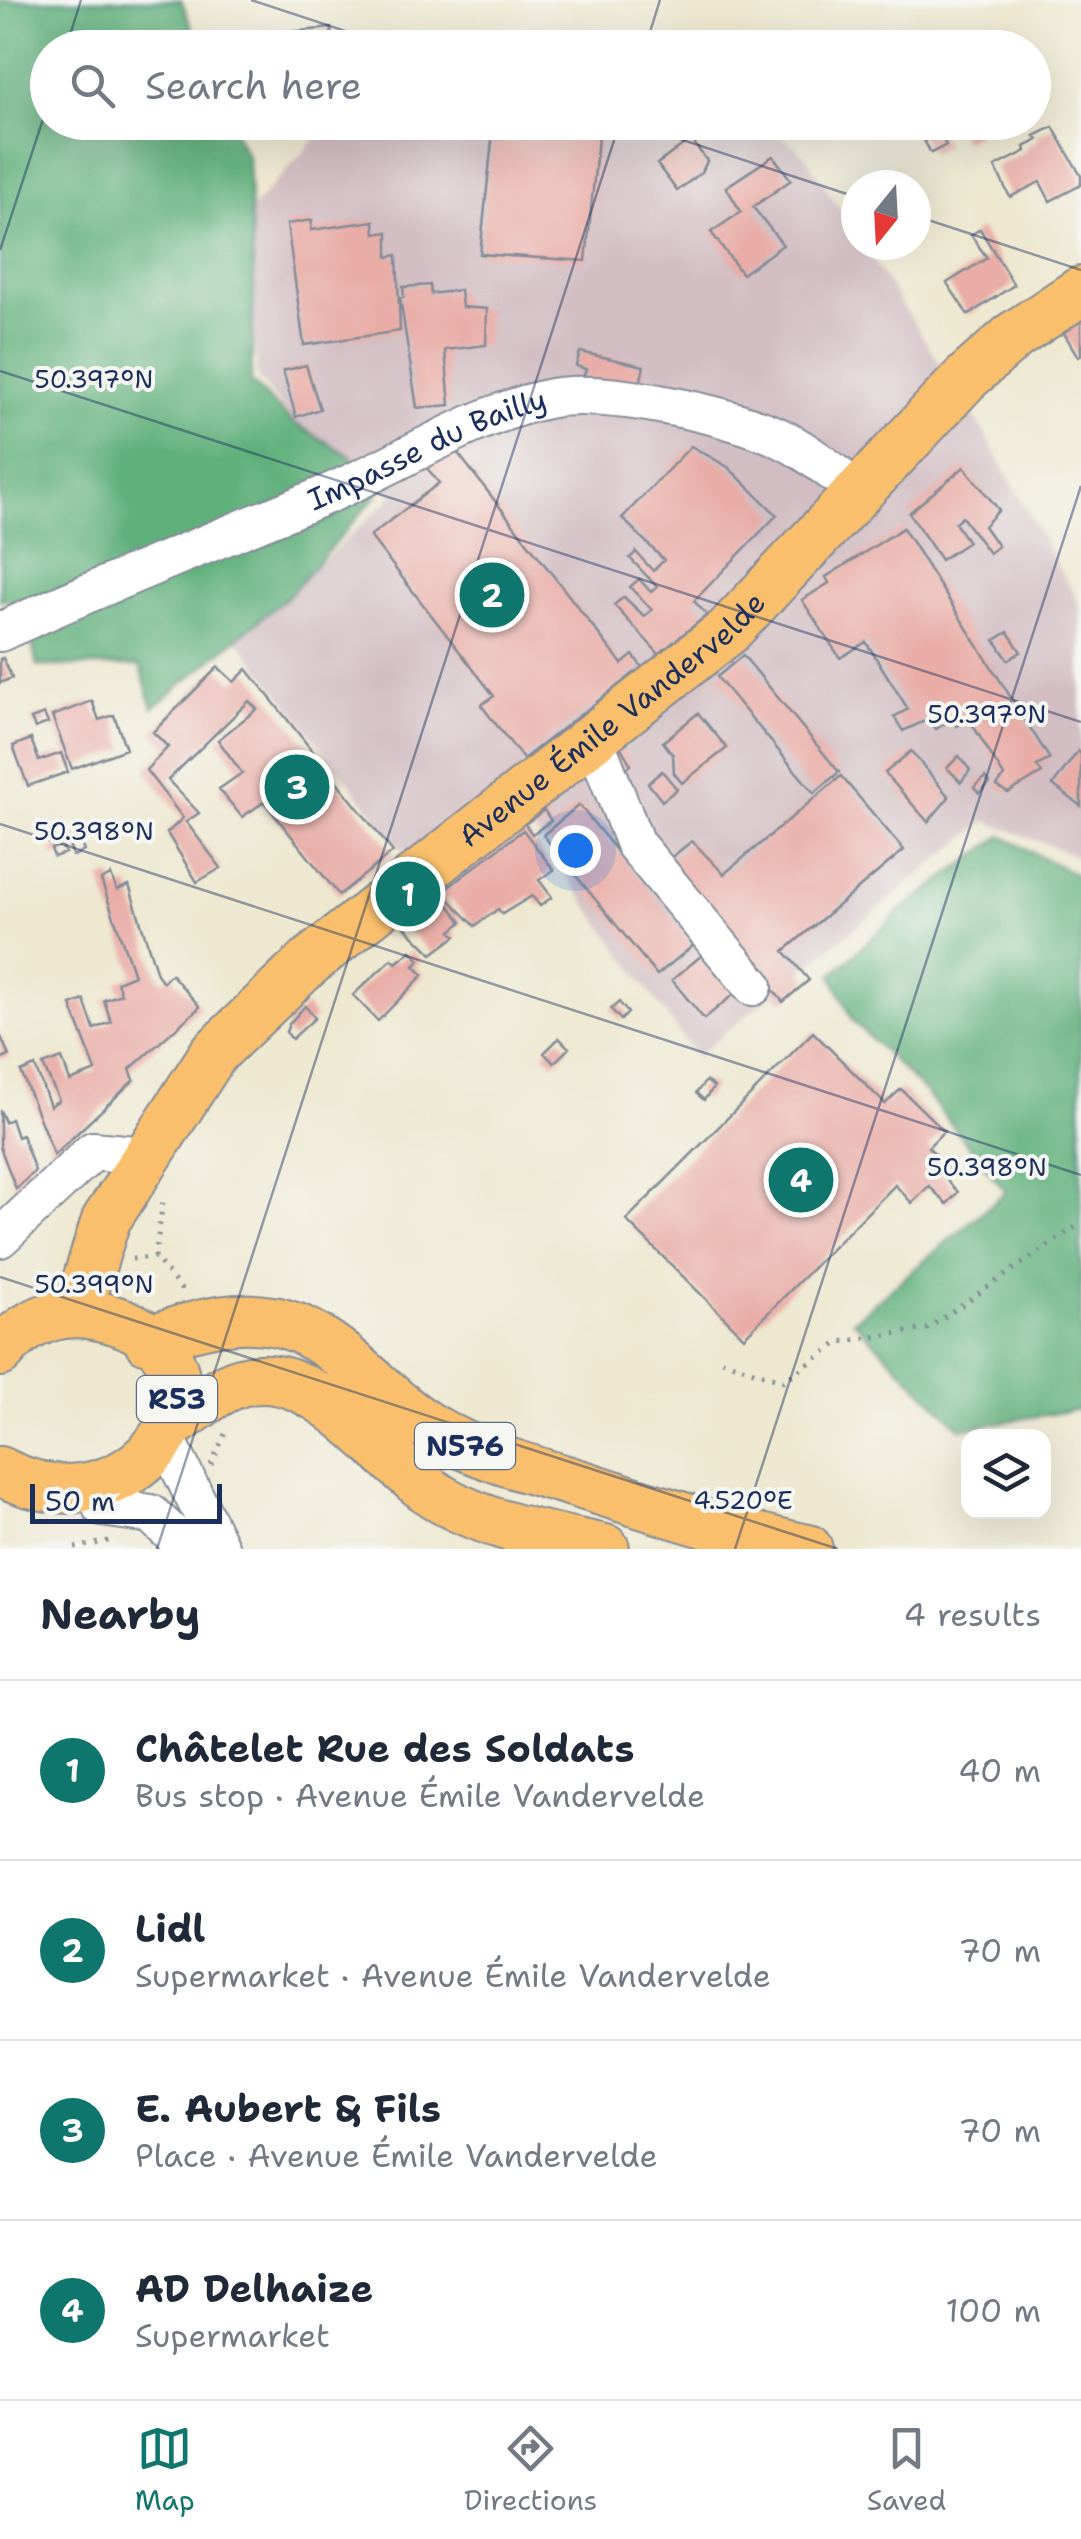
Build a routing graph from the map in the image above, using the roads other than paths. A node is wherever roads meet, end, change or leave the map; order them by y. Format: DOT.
graph roads {
  1 [pos="1081,292"];
  2 [pos="860,492"];
  3 [pos="0,632"];
  4 [pos="593,737"];
  5 [pos="753,986"];
  6 [pos="145,1156"];
  7 [pos="0,1238"];
  8 [pos="77,1312"];
  9 [pos="148,1340"];
  10 [pos="0,1352"];
  11 [pos="174,1434"];
  12 [pos="0,1471"];
  13 [pos="102,1508"];
  14 [pos="75,1548"];
  15 [pos="188,1549"];
  16 [pos="220,1549"];
  17 [pos="605,1549"];
  18 [pos="808,1549"];
  1 -- 2 [label="main road, Avenue Émile Vandervelde"];
  2 -- 3 [label="street, Impasse du Bailly"];
  2 -- 4 [label="main road, Avenue Émile Vandervelde"];
  4 -- 5 [label="street"];
  4 -- 6 [label="main road, Avenue Émile Vandervelde"];
  6 -- 7 [label="street"];
  6 -- 8 [label="main road, Avenue Émile Vandervelde"];
  8 -- 9 [label="main road, R53"];
  8 -- 10 [label="main road"];
  9 -- 11 [label="main road, R53"];
  9 -- 18 [label="main road, N576"];
  11 -- 13 [label="main road, R53"];
  11 -- 16 [label="street"];
  11 -- 17 [label="main road, N576"];
  12 -- 13 [label="main road"];
  13 -- 14 [label="main road, R53"];
  13 -- 15 [label="street"];
}
